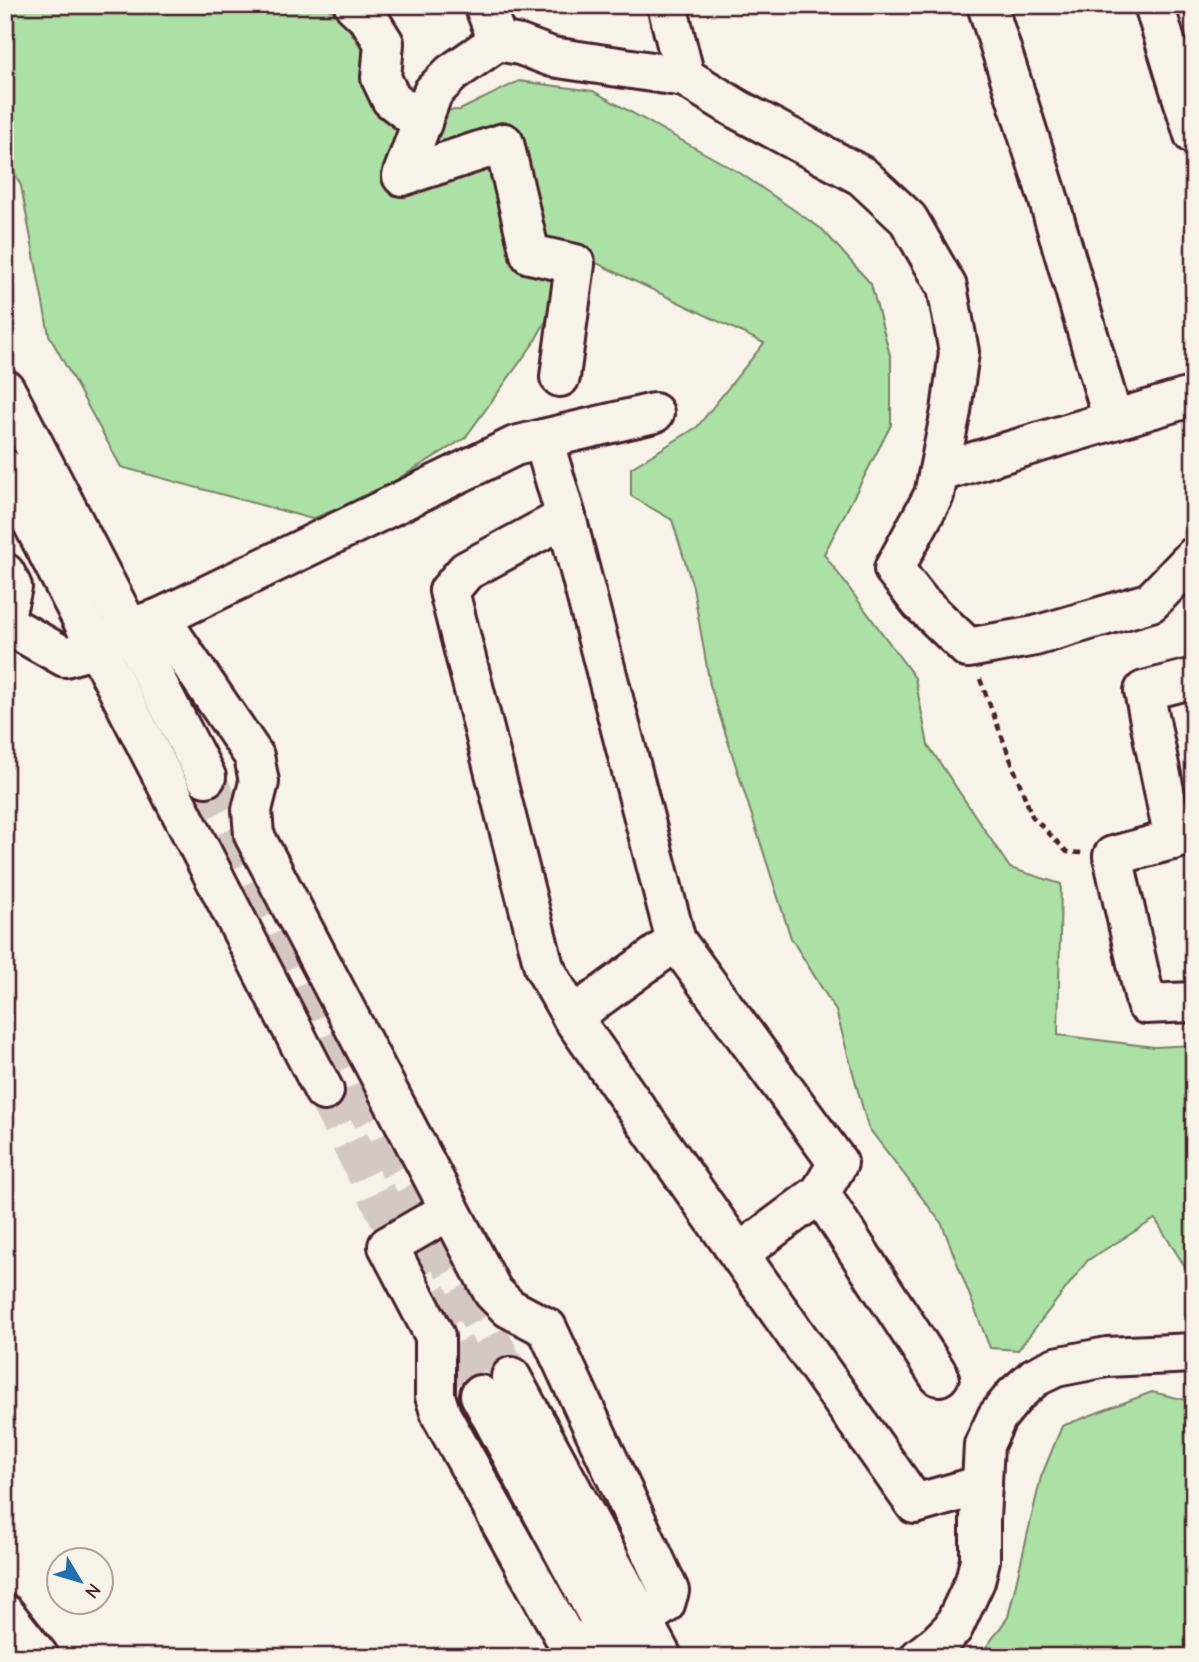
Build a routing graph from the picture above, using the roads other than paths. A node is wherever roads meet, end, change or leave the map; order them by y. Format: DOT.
graph roads {
  1 [pos="354,5"];
  2 [pos="484,5"];
  3 [pos="987,5"];
  4 [pos="1154,5"];
  5 [pos="674,7"];
  6 [pos="498,41"];
  7 [pos="685,77"];
  8 [pos="422,123"];
  9 [pos="1194,135"];
  10 [pos="560,377"];
  11 [pos="5,390"];
  12 [pos="1194,396"];
  13 [pos="654,413"];
  14 [pos="1112,419"];
  15 [pos="543,439"];
  16 [pos="5,469"];
  17 [pos="940,472"];
  18 [pos="566,517"];
  19 [pos="1194,557"];
  20 [pos="5,573"];
  21 [pos="5,616"];
  22 [pos="5,623"];
  23 [pos="145,623"];
  24 [pos="97,648"];
  25 [pos="1194,678"];
  26 [pos="206,777"];
  27 [pos="1184,837"];
  28 [pos="676,941"];
  29 [pos="1194,1002"];
  30 [pos="572,1017"];
  31 [pos="324,1091"];
  32 [pos="820,1193"];
  33 [pos="450,1210"];
  34 [pos="740,1253"];
  35 [pos="1194,1353"];
  36 [pos="939,1376"];
  37 [pos="496,1386"];
  38 [pos="982,1485"];
  39 [pos="5,1614"];
  40 [pos="624,1637"];
  41 [pos="38,1657"];
  42 [pos="662,1657"];
  43 [pos="920,1657"];
  1 -- 8 [label="street"];
  2 -- 6 [label="street"];
  3 -- 14 [label="street"];
  4 -- 9 [label="street"];
  5 -- 7 [label="street"];
  6 -- 7 [label="street"];
  6 -- 8 [label="street"];
  7 -- 17 [label="street"];
  8 -- 10 [label="street"];
  11 -- 23 [label="street"];
  12 -- 14 [label="street"];
  13 -- 15 [label="street"];
  14 -- 17 [label="street"];
  15 -- 18 [label="street"];
  15 -- 23 [label="street"];
  16 -- 24 [label="street"];
  17 -- 19 [label="street"];
  18 -- 28 [label="street"];
  18 -- 30 [label="street"];
  20 -- 21 [label="street"];
  22 -- 24 [label="street"];
  23 -- 24 [label="street"];
  23 -- 26 [label="street"];
  23 -- 33 [label="street"];
  24 -- 31 [label="street"];
  25 -- 27 [label="street"];
  27 -- 29 [label="street"];
  28 -- 30 [label="street"];
  28 -- 32 [label="street"];
  30 -- 34 [label="street"];
  32 -- 34 [label="street"];
  32 -- 36 [label="street"];
  33 -- 40 [label="street"];
  33 -- 40 [label="street"];
  34 -- 38 [label="street"];
  35 -- 38 [label="street"];
  37 -- 40 [label="street"];
  38 -- 43 [label="street"];
  39 -- 41 [label="street"];
  40 -- 42 [label="street"];
}
